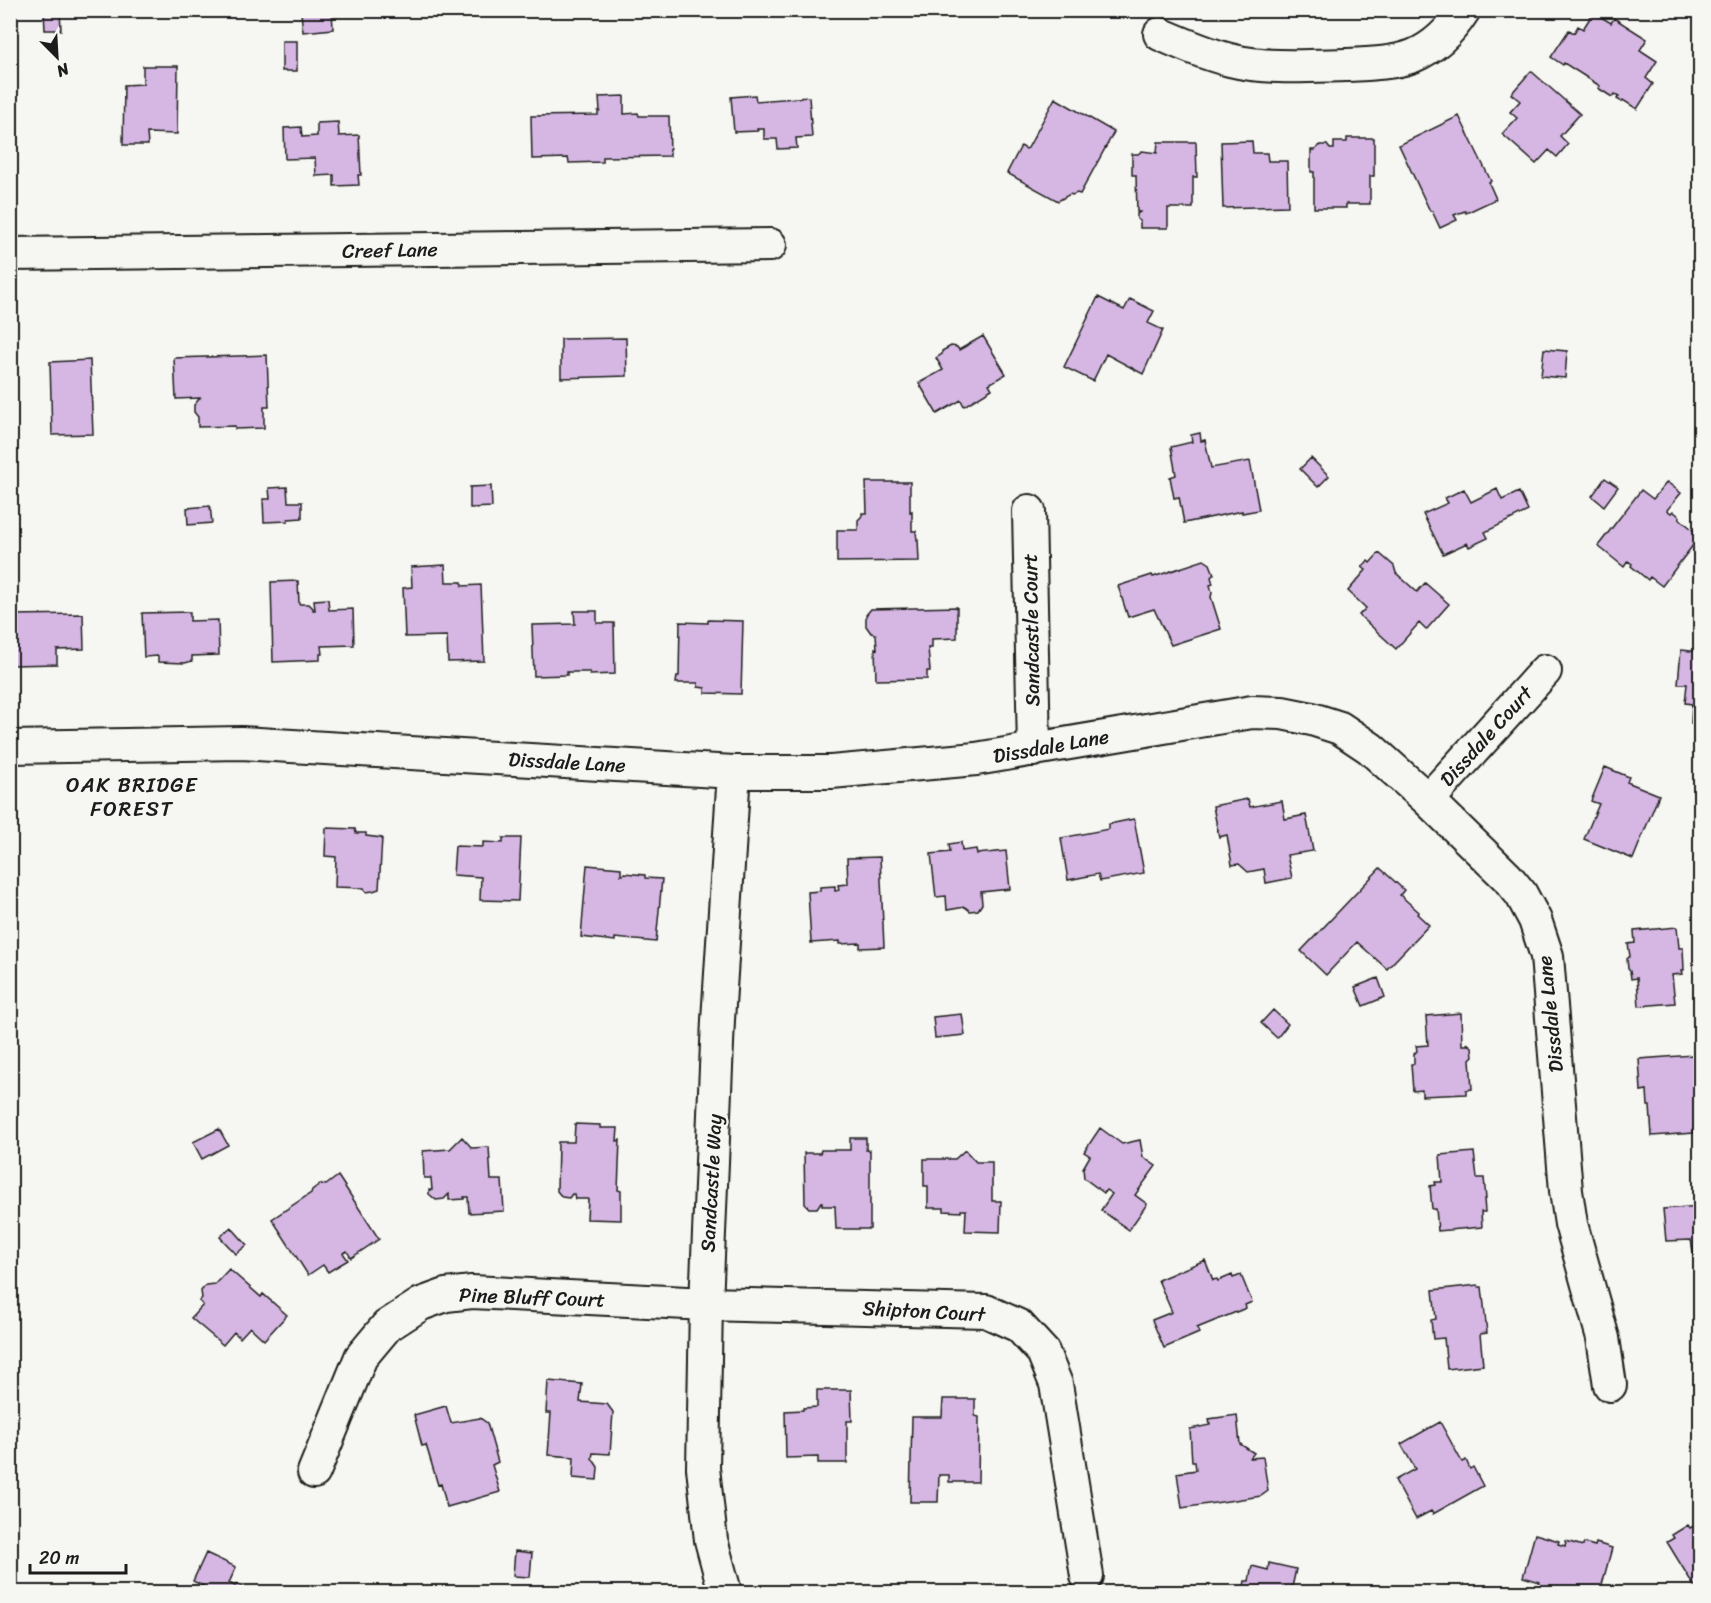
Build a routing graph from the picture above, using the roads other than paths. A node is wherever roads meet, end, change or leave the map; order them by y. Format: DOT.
graph roads {
  1 [pos="1464,10"];
  2 [pos="1160,34"];
  3 [pos="770,245"];
  4 [pos="10,254"];
  5 [pos="1029,511"];
  6 [pos="1545,671"];
  7 [pos="10,747"];
  8 [pos="1034,750"];
  9 [pos="734,772"];
  10 [pos="1428,800"];
  11 [pos="706,1304"];
  12 [pos="1610,1385"];
  13 [pos="314,1472"];
  14 [pos="1087,1576"];
  15 [pos="725,1593"];
  1 -- 2 [label="street"];
  3 -- 4 [label="street, Creef Lane"];
  5 -- 8 [label="street, Sandcastle Court"];
  6 -- 10 [label="street, Dissdale Court"];
  7 -- 9 [label="street, Dissdale Lane"];
  8 -- 9 [label="street, Dissdale Lane"];
  8 -- 10 [label="street, Dissdale Lane"];
  9 -- 11 [label="street, Sandcastle Way"];
  10 -- 12 [label="street, Dissdale Lane"];
  11 -- 13 [label="street, Pine Bluff Court"];
  11 -- 14 [label="street, Shipton Court"];
  11 -- 15 [label="street, Sandcastle Way"];
}
